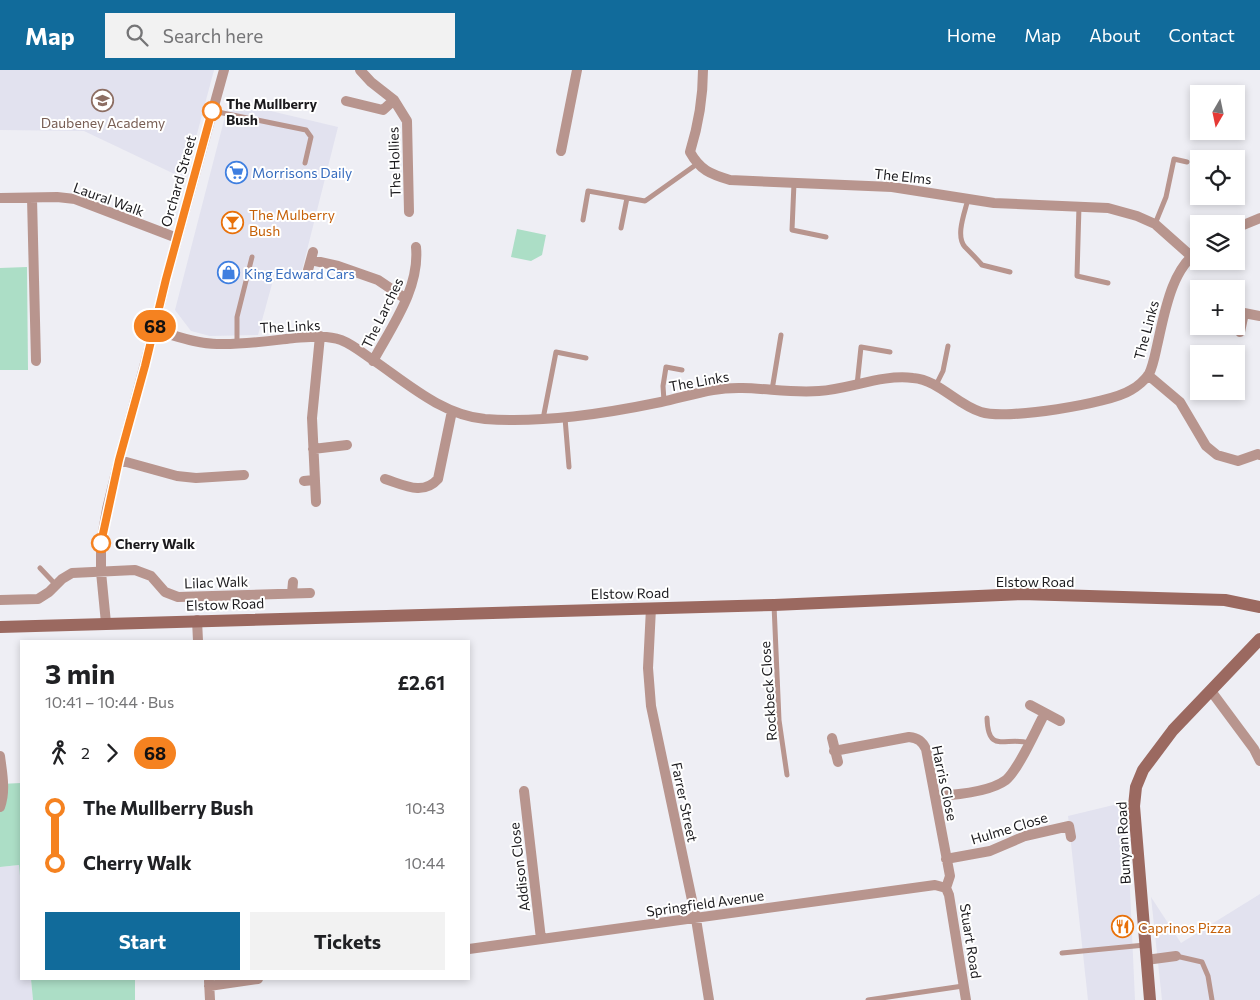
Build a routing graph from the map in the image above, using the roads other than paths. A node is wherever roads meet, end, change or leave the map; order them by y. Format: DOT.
graph roads {
  1 [pos="224,70"];
  2 [pos="360,70"];
  3 [pos="577,70"];
  4 [pos="702,70"];
  5 [pos="394,100"];
  6 [pos="346,101"];
  7 [pos="212,111"];
  8 [pos="561,151"];
  9 [pos="1187,162"];
  10 [pos="305,163"];
  11 [pos="697,164"];
  12 [pos="794,182"];
  13 [pos="0,198"];
  14 [pos="32,198"];
  15 [pos="627,198"];
  16 [pos="968,199"];
  17 [pos="1079,206"];
  18 [pos="409,212"];
  19 [pos="1260,218"];
  20 [pos="583,220"];
  21 [pos="1156,224"];
  22 [pos="1245,224"];
  23 [pos="621,228"];
  24 [pos="826,237"];
  25 [pos="177,238"];
  26 [pos="416,247"];
  27 [pos="1190,249"];
  28 [pos="252,257"];
  29 [pos="1190,259"];
  30 [pos="310,261"];
  31 [pos="1010,272"];
  32 [pos="1108,283"];
  33 [pos="406,299"];
  34 [pos="1245,313"];
  35 [pos="1260,316"];
  36 [pos="154,330"];
  37 [pos="781,335"];
  38 [pos="320,336"];
  39 [pos="237,343"];
  40 [pos="948,346"];
  41 [pos="890,352"];
  42 [pos="586,358"];
  43 [pos="36,361"];
  44 [pos="373,361"];
  45 [pos="682,370"];
  46 [pos="1148,375"];
  47 [pos="856,385"];
  48 [pos="935,386"];
  49 [pos="772,390"];
  50 [pos="664,402"];
  51 [pos="452,411"];
  52 [pos="565,418"];
  53 [pos="543,420"];
  54 [pos="347,445"];
  55 [pos="313,449"];
  56 [pos="1260,455"];
  57 [pos="119,460"];
  58 [pos="569,466"];
  59 [pos="244,475"];
  60 [pos="385,479"];
  61 [pos="316,502"];
  62 [pos="40,568"];
  63 [pos="101,572"];
  64 [pos="293,582"];
  65 [pos="56,585"];
  66 [pos="292,593"];
  67 [pos="310,593"];
  68 [pos="0,600"];
  69 [pos="774,605"];
  70 [pos="1260,607"];
  71 [pos="651,608"];
  72 [pos="197,620"];
  73 [pos="106,623"];
  74 [pos="0,627"];
  75 [pos="1260,639"];
  76 [pos="198,640"];
  77 [pos="1211,691"];
  78 [pos="1030,705"];
  79 [pos="1045,713"];
  80 [pos="987,718"];
  81 [pos="1060,721"];
  82 [pos="832,738"];
  83 [pos="1029,743"];
  84 [pos="1257,747"];
  85 [pos="834,751"];
  86 [pos="0,756"];
  87 [pos="1260,761"];
  88 [pos="838,762"];
  89 [pos="787,775"];
  90 [pos="524,791"];
  91 [pos="935,796"];
  92 [pos="0,807"];
  93 [pos="1071,837"];
  94 [pos="946,859"];
  95 [pos="946,888"];
  96 [pos="696,919"];
  97 [pos="541,939"];
  98 [pos="1145,945"];
  99 [pos="470,949"];
  100 [pos="1062,953"];
  101 [pos="1176,956"];
  102 [pos="1146,960"];
  103 [pos="242,980"];
  104 [pos="209,982"];
  105 [pos="964,986"];
  106 [pos="210,1000"];
  107 [pos="709,1000"];
  108 [pos="868,1000"];
  109 [pos="966,1000"];
  110 [pos="1150,1000"];
  111 [pos="1212,1000"];
  1 -- 7 [label="street, Orchard Street"];
  2 -- 5 [label="street, The Hollies"];
  3 -- 8 [label="street"];
  4 -- 11 [label="street"];
  5 -- 6 [label="street"];
  5 -- 18 [label="street, The Hollies"];
  7 -- 10 [label="lane"];
  7 -- 25 [label="street, Orchard Street"];
  9 -- 21 [label="lane"];
  11 -- 12 [label="street, The Elms"];
  11 -- 15 [label="lane"];
  12 -- 16 [label="street, The Elms"];
  12 -- 24 [label="lane"];
  13 -- 14 [label="street, Laural Walk"];
  14 -- 25 [label="street, Laural Walk"];
  14 -- 43 [label="street"];
  15 -- 20 [label="lane"];
  15 -- 23 [label="lane"];
  16 -- 17 [label="street, The Elms"];
  16 -- 31 [label="lane"];
  17 -- 21 [label="street, The Elms"];
  17 -- 32 [label="lane"];
  19 -- 22 [label="street"];
  21 -- 27 [label="street, The Elms"];
  25 -- 36 [label="street, Orchard Street"];
  26 -- 33 [label="street, The Larches"];
  28 -- 39 [label="lane"];
  29 -- 46 [label="street, The Links"];
  30 -- 33 [label="street"];
  33 -- 44 [label="street, The Larches"];
  34 -- 35 [label="street"];
  36 -- 39 [label="street, The Links"];
  36 -- 57 [label="street, Orchard Street"];
  37 -- 49 [label="lane"];
  38 -- 39 [label="street, The Links"];
  38 -- 44 [label="street, The Links"];
  38 -- 55 [label="street"];
  40 -- 48 [label="lane"];
  41 -- 47 [label="lane"];
  42 -- 53 [label="lane"];
  44 -- 51 [label="street, The Links"];
  45 -- 50 [label="lane"];
  46 -- 48 [label="street, The Links"];
  46 -- 56 [label="street"];
  47 -- 48 [label="street, The Links"];
  47 -- 49 [label="street, The Links"];
  49 -- 50 [label="street, The Links"];
  50 -- 52 [label="street, The Links"];
  51 -- 53 [label="street, The Links"];
  51 -- 60 [label="street"];
  52 -- 53 [label="street, The Links"];
  52 -- 58 [label="lane"];
  54 -- 55 [label="street"];
  55 -- 61 [label="street"];
  57 -- 59 [label="street"];
  57 -- 63 [label="street, Orchard Street"];
  62 -- 65 [label="lane"];
  63 -- 65 [label="street"];
  63 -- 66 [label="street, Lilac Walk"];
  63 -- 73 [label="street, Orchard Street"];
  64 -- 66 [label="street"];
  65 -- 68 [label="street"];
  66 -- 67 [label="street, Lilac Walk"];
  69 -- 70 [label="street, Elstow Road"];
  69 -- 71 [label="street, Elstow Road"];
  69 -- 89 [label="lane, Rockbeck Close"];
  71 -- 72 [label="street, Elstow Road"];
  71 -- 96 [label="street, Farrer Street"];
  72 -- 73 [label="street, Elstow Road"];
  72 -- 76 [label="street"];
  73 -- 74 [label="street, Elstow Road"];
  75 -- 77 [label="street, Bunyan Road"];
  77 -- 84 [label="street"];
  77 -- 98 [label="street, Bunyan Road"];
  78 -- 79 [label="street"];
  79 -- 81 [label="street"];
  79 -- 83 [label="street"];
  80 -- 83 [label="lane"];
  82 -- 85 [label="street"];
  83 -- 91 [label="street"];
  84 -- 87 [label="street"];
  85 -- 88 [label="street"];
  85 -- 91 [label="street, Harris Close"];
  86 -- 92 [label="street"];
  90 -- 97 [label="street, Addison Close"];
  91 -- 94 [label="street, Harris Close"];
  93 -- 94 [label="street, Hulme Close"];
  94 -- 95 [label="street, Harris Close"];
  95 -- 96 [label="street, Springfield Avenue"];
  95 -- 105 [label="street, Stuart Road"];
  96 -- 97 [label="street, Springfield Avenue"];
  96 -- 107 [label="street, Farrer Street"];
  97 -- 99 [label="street, Springfield Avenue"];
  98 -- 100 [label="lane"];
  98 -- 102 [label="street, Bunyan Road"];
  101 -- 102 [label="street"];
  101 -- 111 [label="lane"];
  102 -- 110 [label="street, Bunyan Road"];
  103 -- 104 [label="street"];
  104 -- 106 [label="street"];
  105 -- 108 [label="lane"];
  105 -- 109 [label="street, Stuart Road"];
}
